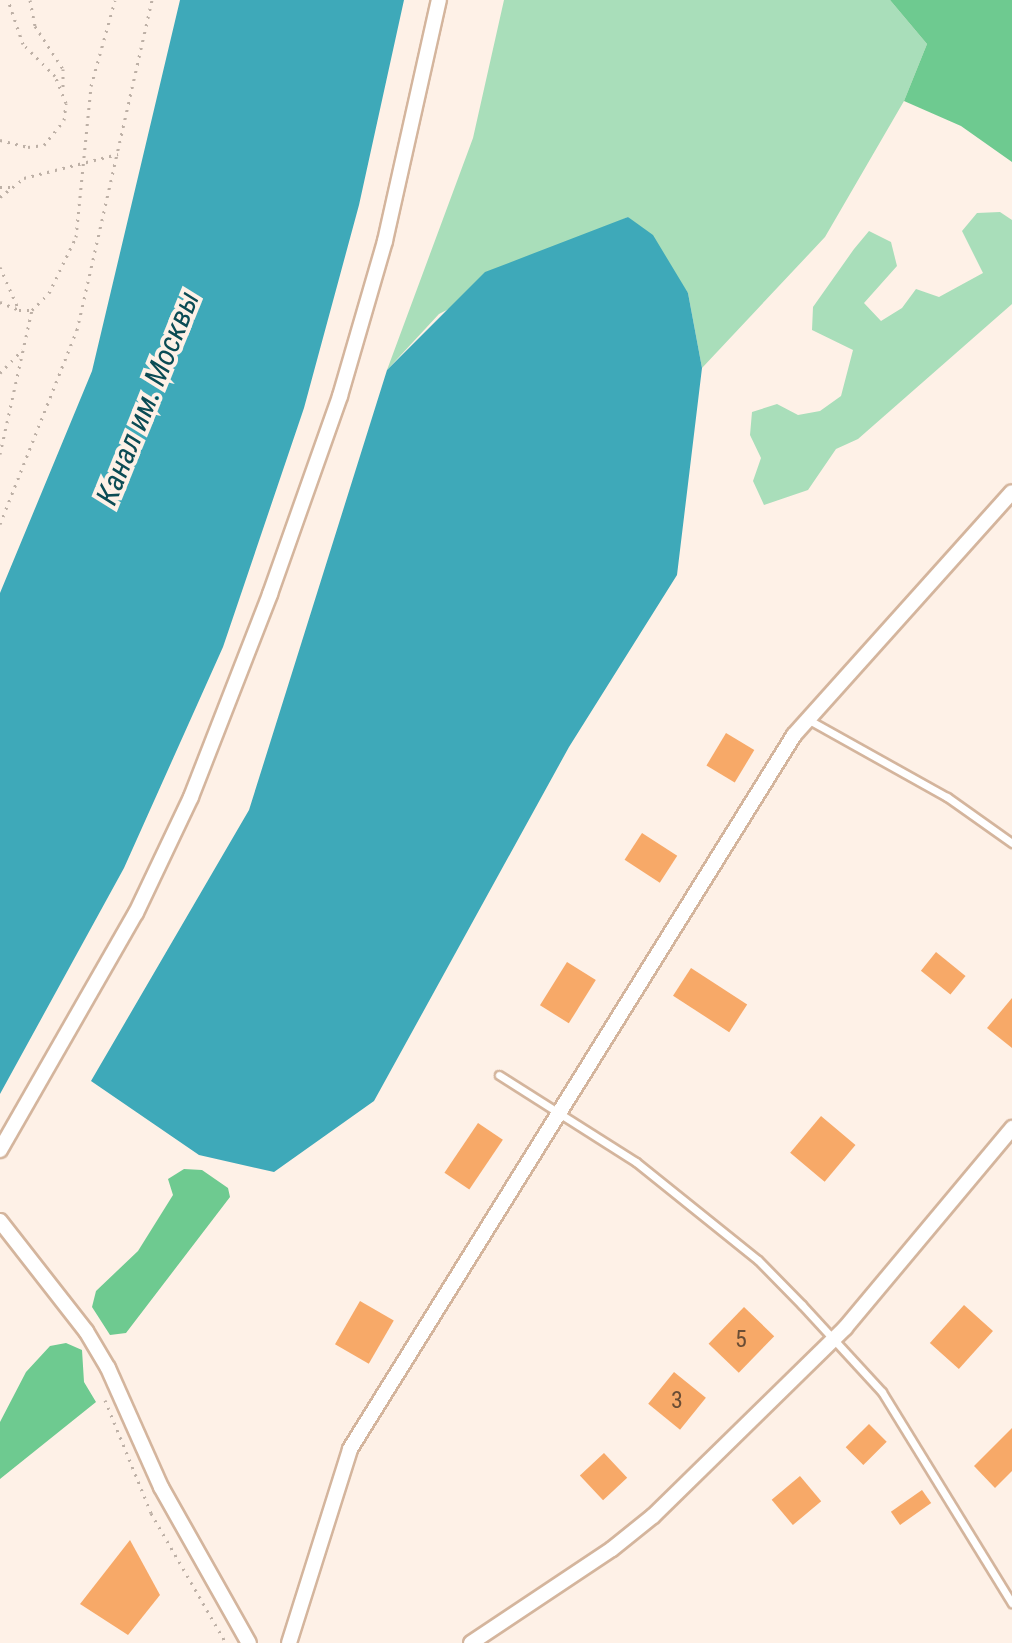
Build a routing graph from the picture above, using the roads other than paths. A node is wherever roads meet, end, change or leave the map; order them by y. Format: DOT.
graph roads {
  1 [pos="439,0"];
  2 [pos="1012,492"];
  3 [pos="807,719"];
  4 [pos="1012,843"];
  5 [pos="499,1075"];
  6 [pos="560,1111"];
  7 [pos="1012,1128"];
  8 [pos="0,1150"];
  9 [pos="0,1221"];
  10 [pos="834,1340"];
  11 [pos="1012,1603"];
  12 [pos="249,1643"];
  13 [pos="289,1643"];
  14 [pos="471,1643"];
  1 -- 8 [label="street"];
  2 -- 3 [label="street"];
  3 -- 4 [label="lane"];
  3 -- 6 [label="street"];
  5 -- 6 [label="lane"];
  6 -- 10 [label="lane"];
  6 -- 13 [label="street"];
  7 -- 10 [label="street"];
  9 -- 12 [label="street"];
  10 -- 11 [label="lane"];
  10 -- 14 [label="street"];
}
